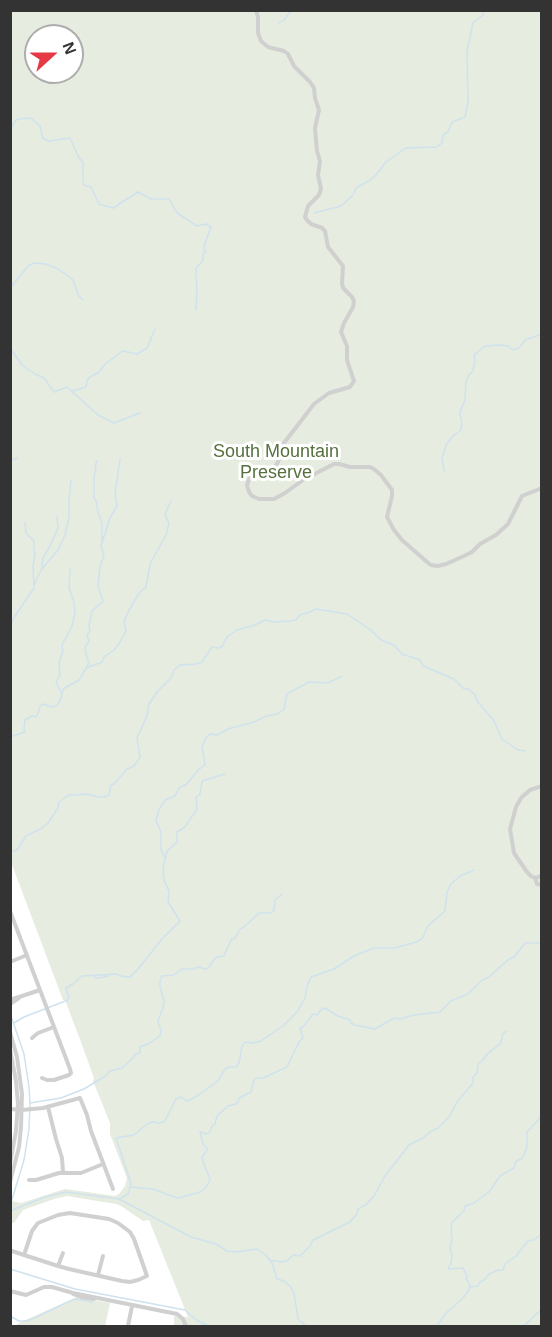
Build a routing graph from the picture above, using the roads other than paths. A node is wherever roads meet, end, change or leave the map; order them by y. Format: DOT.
graph roads {
  1 [pos="256,10"];
  2 [pos="542,488"];
  3 [pos="542,786"];
  4 [pos="542,876"];
  5 [pos="535,878"];
  6 [pos="542,885"];
  7 [pos="10,911"];
  8 [pos="12,922"];
  9 [pos="27,956"];
  10 [pos="10,962"];
  11 [pos="40,990"];
  12 [pos="11,1002"];
  13 [pos="54,1027"];
  14 [pos="10,1032"];
  15 [pos="32,1038"];
  16 [pos="10,1049"];
  17 [pos="16,1063"];
  18 [pos="42,1078"];
  19 [pos="48,1107"];
  20 [pos="10,1109"];
  21 [pos="22,1110"];
  22 [pos="10,1164"];
  23 [pos="103,1164"];
  24 [pos="63,1172"];
  25 [pos="29,1180"];
  26 [pos="10,1182"];
  27 [pos="113,1189"];
  28 [pos="10,1250"];
  29 [pos="63,1253"];
  30 [pos="24,1255"];
  31 [pos="103,1256"];
  32 [pos="58,1266"];
  33 [pos="98,1275"];
  34 [pos="10,1291"];
  35 [pos="132,1306"];
  36 [pos="128,1326"];
  37 [pos="186,1326"];
  1 -- 2 [label="street"];
  3 -- 5 [label="street"];
  4 -- 5 [label="street"];
  5 -- 6 [label="street"];
  7 -- 8 [label="street"];
  8 -- 9 [label="street"];
  9 -- 10 [label="street"];
  9 -- 11 [label="street"];
  11 -- 12 [label="street"];
  11 -- 13 [label="street"];
  13 -- 15 [label="street"];
  13 -- 18 [label="street"];
  14 -- 17 [label="street"];
  16 -- 17 [label="street"];
  17 -- 21 [label="street"];
  19 -- 21 [label="street"];
  19 -- 23 [label="street"];
  19 -- 24 [label="street"];
  20 -- 21 [label="street"];
  21 -- 22 [label="street"];
  21 -- 26 [label="street"];
  23 -- 24 [label="street"];
  23 -- 27 [label="street"];
  24 -- 25 [label="street"];
  28 -- 30 [label="street"];
  29 -- 32 [label="street"];
  30 -- 32 [label="street"];
  30 -- 33 [label="street"];
  31 -- 33 [label="street"];
  32 -- 33 [label="street"];
  34 -- 35 [label="street"];
  35 -- 36 [label="street"];
  35 -- 37 [label="street"];
}
